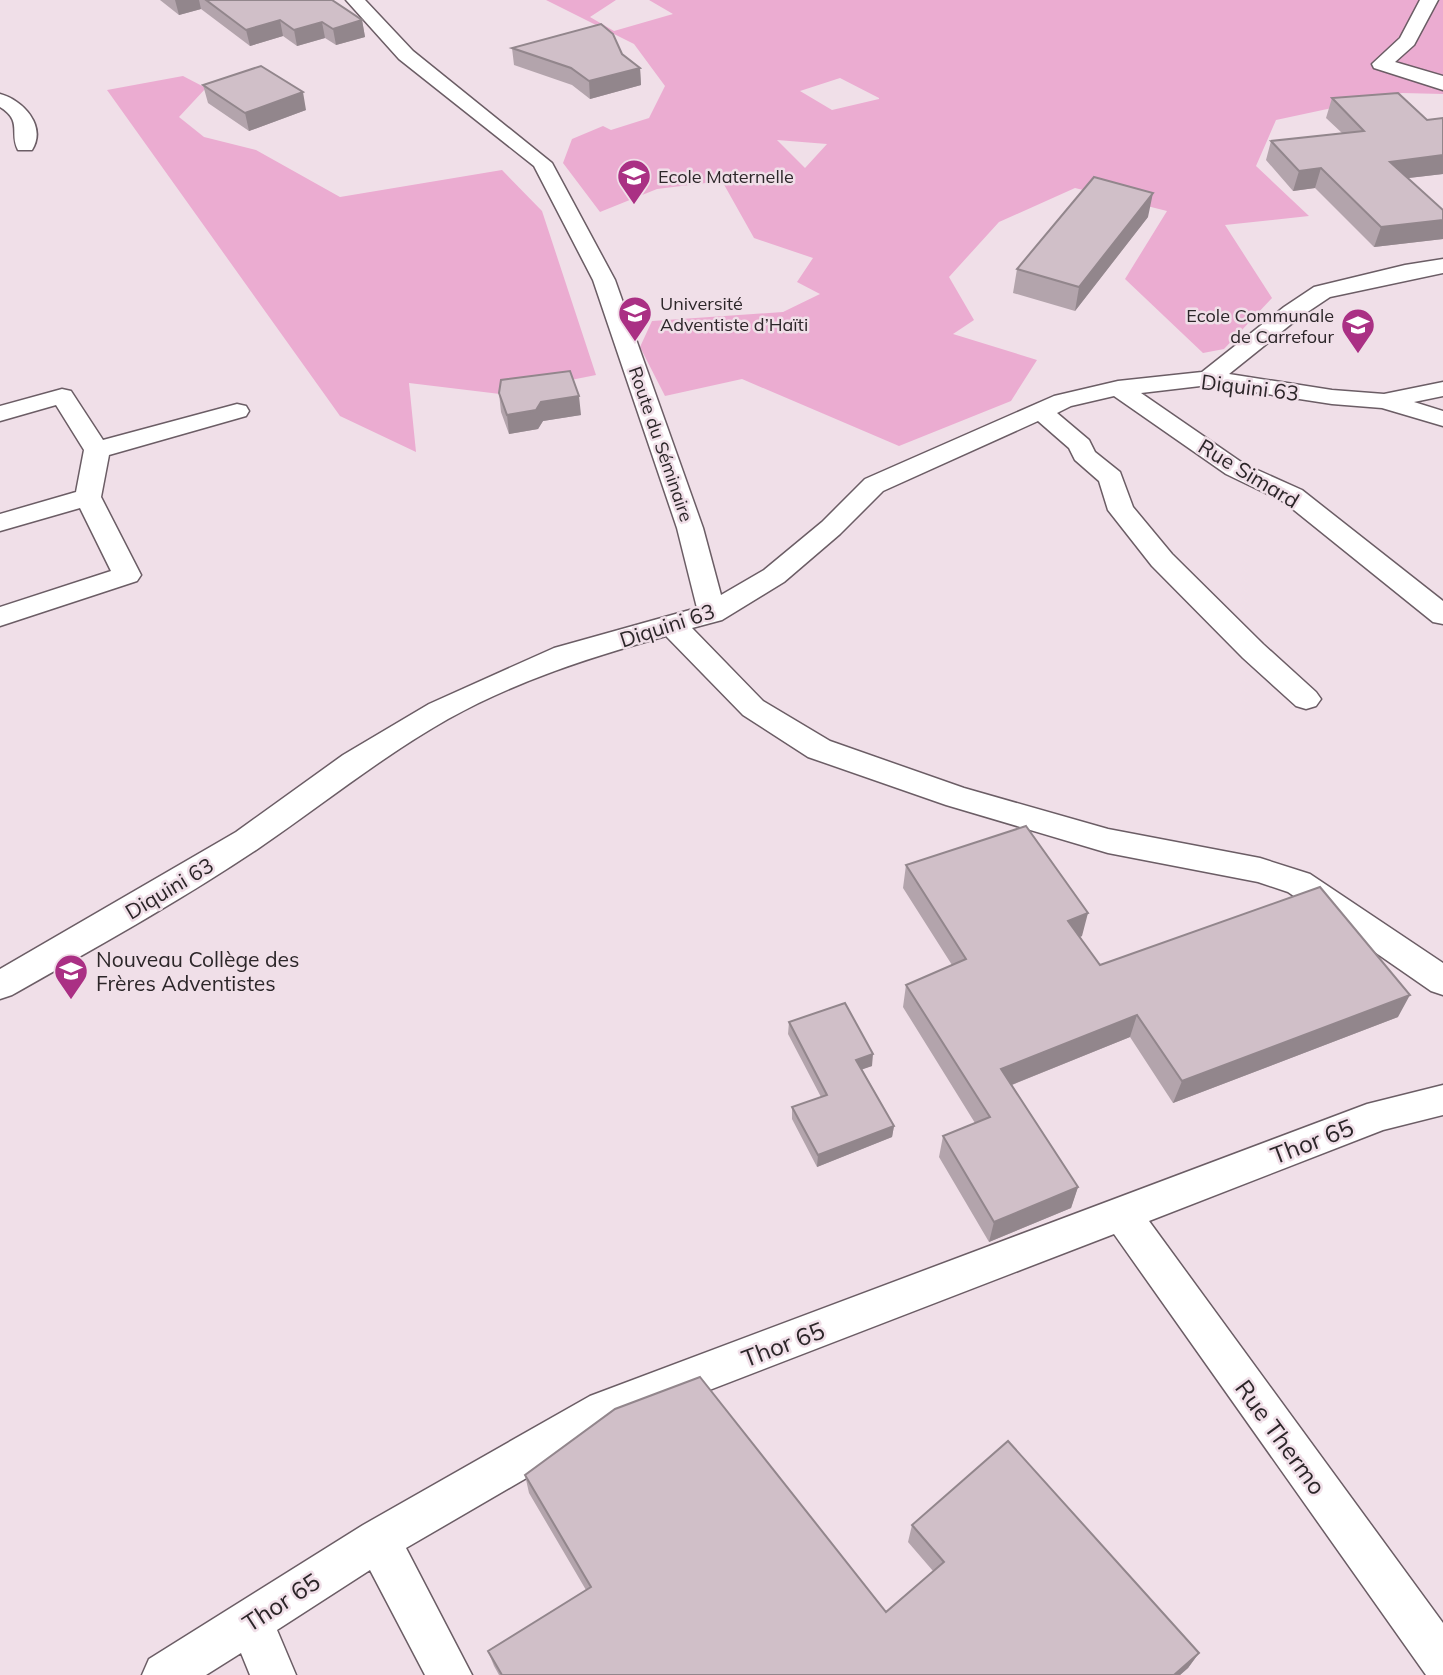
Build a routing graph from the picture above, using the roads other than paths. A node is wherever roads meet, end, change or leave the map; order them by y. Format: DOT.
graph roads {
  1 [pos="355,0"];
  2 [pos="1429,0"];
  3 [pos="1443,84"];
  4 [pos="0,100"];
  5 [pos="25,146"];
  6 [pos="1443,266"];
  7 [pos="1209,378"];
  8 [pos="1118,388"];
  9 [pos="1443,389"];
  10 [pos="1384,401"];
  11 [pos="237,411"];
  12 [pos="1041,411"];
  13 [pos="0,414"];
  14 [pos="1443,419"];
  15 [pos="97,450"];
  16 [pos="88,497"];
  17 [pos="0,523"];
  18 [pos="712,613"];
  19 [pos="1443,615"];
  20 [pos="0,617"];
  21 [pos="672,625"];
  22 [pos="1306,699"];
  23 [pos="1443,981"];
  24 [pos="0,985"];
  25 [pos="1443,1100"];
  26 [pos="1121,1213"];
  27 [pos="378,1540"];
  28 [pos="251,1622"];
  29 [pos="1443,1661"];
  30 [pos="164,1675"];
  31 [pos="273,1675"];
  32 [pos="449,1675"];
  1 -- 18 [label="street, Route du Séminaire"];
  2 -- 3 [label="street"];
  4 -- 5 [label="street"];
  6 -- 7 [label="street"];
  7 -- 8 [label="street, Diquini 63"];
  7 -- 10 [label="street, Diquini 63"];
  8 -- 12 [label="street, Diquini 63"];
  8 -- 19 [label="street, Rue Simard"];
  9 -- 10 [label="street, Diquini 63"];
  10 -- 14 [label="street"];
  11 -- 15 [label="street"];
  12 -- 18 [label="street, Diquini 63"];
  12 -- 22 [label="street"];
  13 -- 15 [label="street"];
  15 -- 16 [label="street"];
  16 -- 17 [label="street"];
  16 -- 20 [label="street"];
  18 -- 21 [label="street, Diquini 63"];
  21 -- 23 [label="street"];
  21 -- 24 [label="street, Diquini 63"];
  25 -- 26 [label="street, Thor 65"];
  26 -- 27 [label="street, Thor 65"];
  26 -- 29 [label="street, Rue Thermo"];
  27 -- 28 [label="street, Thor 65"];
  27 -- 32 [label="street"];
  28 -- 30 [label="street, Thor 65"];
  28 -- 31 [label="street"];
}
